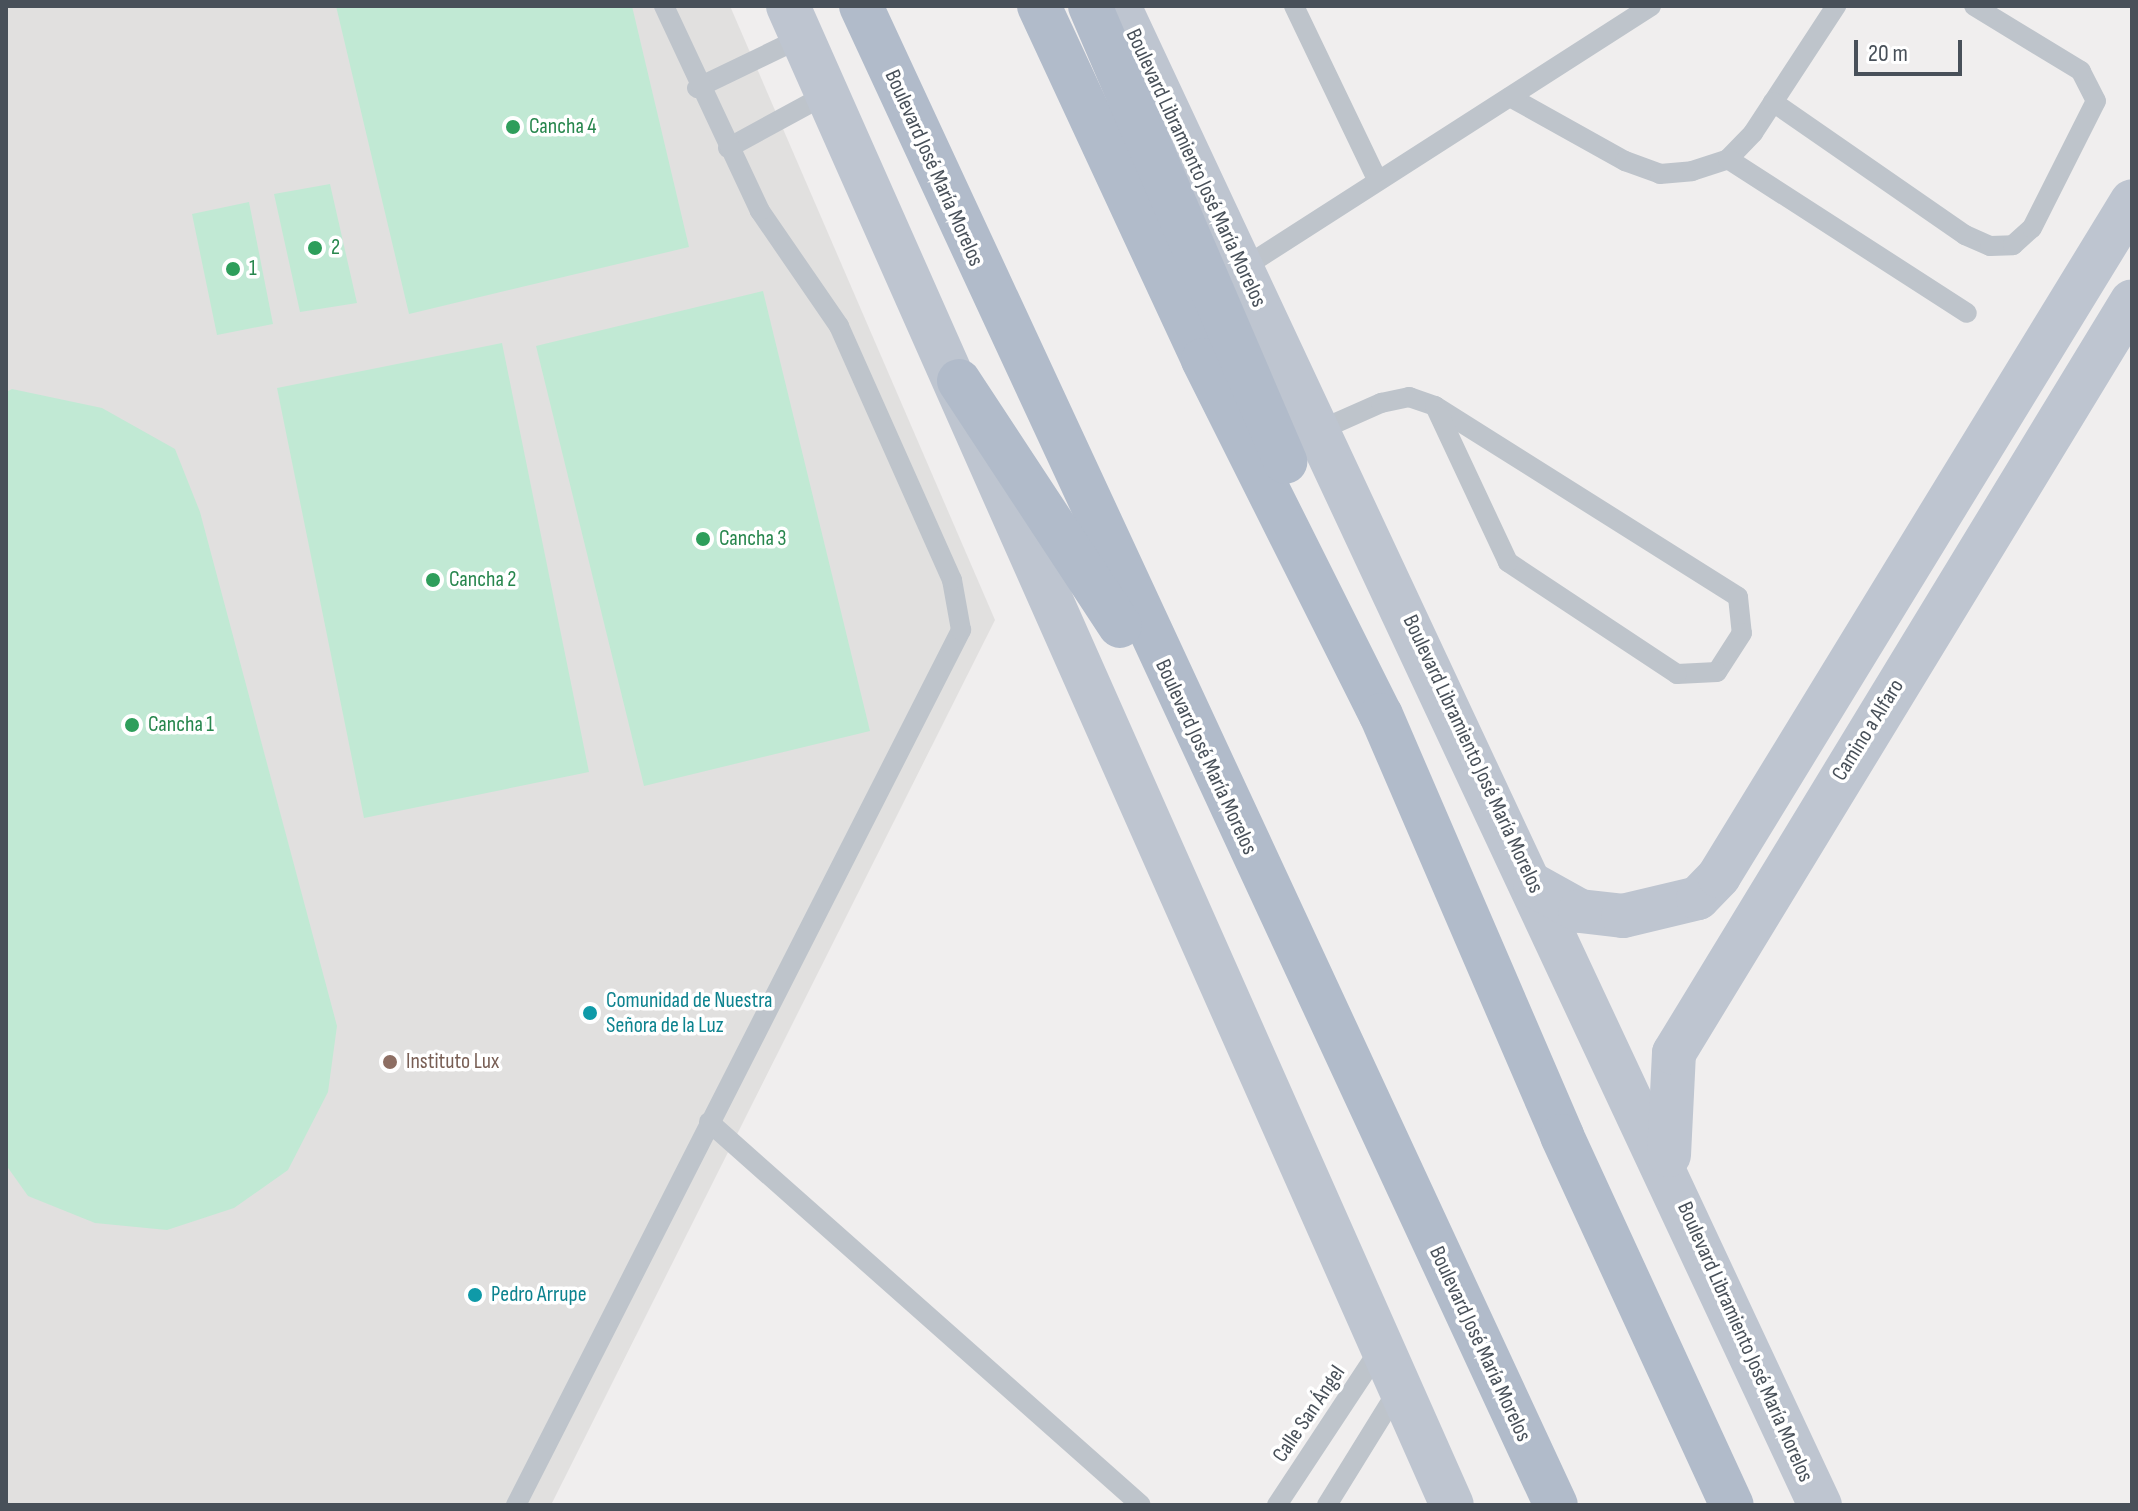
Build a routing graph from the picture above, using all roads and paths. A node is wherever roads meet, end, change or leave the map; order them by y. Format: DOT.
graph roads {
  1 [pos="664,6"];
  2 [pos="861,6"];
  3 [pos="1039,6"];
  4 [pos="1090,6"];
  5 [pos="1119,6"];
  6 [pos="1294,6"];
  7 [pos="1651,6"];
  8 [pos="1836,6"];
  9 [pos="1974,6"];
  10 [pos="795,22"];
  11 [pos="697,88"];
  12 [pos="831,92"];
  13 [pos="1510,97"];
  14 [pos="1773,102"];
  15 [pos="728,148"];
  16 [pos="1728,159"];
  17 [pos="1377,179"];
  18 [pos="2132,201"];
  19 [pos="1243,268"];
  20 [pos="2132,301"];
  21 [pos="1967,313"];
  22 [pos="959,381"];
  23 [pos="1435,406"];
  24 [pos="1320,430"];
  25 [pos="1381,715"];
  26 [pos="1207,760"];
  27 [pos="1535,886"];
  28 [pos="709,1122"];
  29 [pos="1670,1178"];
  30 [pos="1380,1349"];
  31 [pos="1398,1390"];
  32 [pos="516,1505"];
  33 [pos="1141,1505"];
  34 [pos="1277,1505"];
  35 [pos="1327,1505"];
  36 [pos="1452,1505"];
  37 [pos="1556,1505"];
  38 [pos="1732,1505"];
  39 [pos="1820,1505"];
  1 -- 11 [label="lane"];
  2 -- 26 [label="main road, Boulevard José María Morelos"];
  3 -- 25 [label="main road"];
  4 -- 25 [label="main road"];
  5 -- 19 [label="street, Boulevard Libramiento José María Morelos"];
  6 -- 17 [label="lane"];
  7 -- 13 [label="lane"];
  8 -- 14 [label="lane"];
  9 -- 14 [label="lane"];
  10 -- 11 [label="lane"];
  10 -- 12 [label="street"];
  11 -- 15 [label="lane"];
  12 -- 15 [label="lane"];
  12 -- 22 [label="street"];
  13 -- 16 [label="lane"];
  13 -- 17 [label="lane"];
  14 -- 16 [label="lane"];
  15 -- 28 [label="lane"];
  16 -- 21 [label="lane"];
  17 -- 19 [label="lane"];
  18 -- 27 [label="street"];
  19 -- 24 [label="street, Boulevard Libramiento José María Morelos"];
  20 -- 29 [label="street, Camino a Alfaro"];
  22 -- 26 [label="main road"];
  22 -- 30 [label="street"];
  23 -- 23 [label="lane"];
  23 -- 24 [label="lane"];
  24 -- 27 [label="street, Boulevard Libramiento José María Morelos"];
  25 -- 38 [label="main road"];
  26 -- 37 [label="main road, Boulevard José María Morelos"];
  27 -- 29 [label="street, Boulevard Libramiento José María Morelos"];
  28 -- 32 [label="lane"];
  28 -- 33 [label="lane"];
  29 -- 39 [label="street, Boulevard Libramiento José María Morelos"];
  30 -- 31 [label="street"];
  30 -- 34 [label="lane, Calle San Ángel"];
  31 -- 35 [label="lane"];
  31 -- 36 [label="street"];
}
